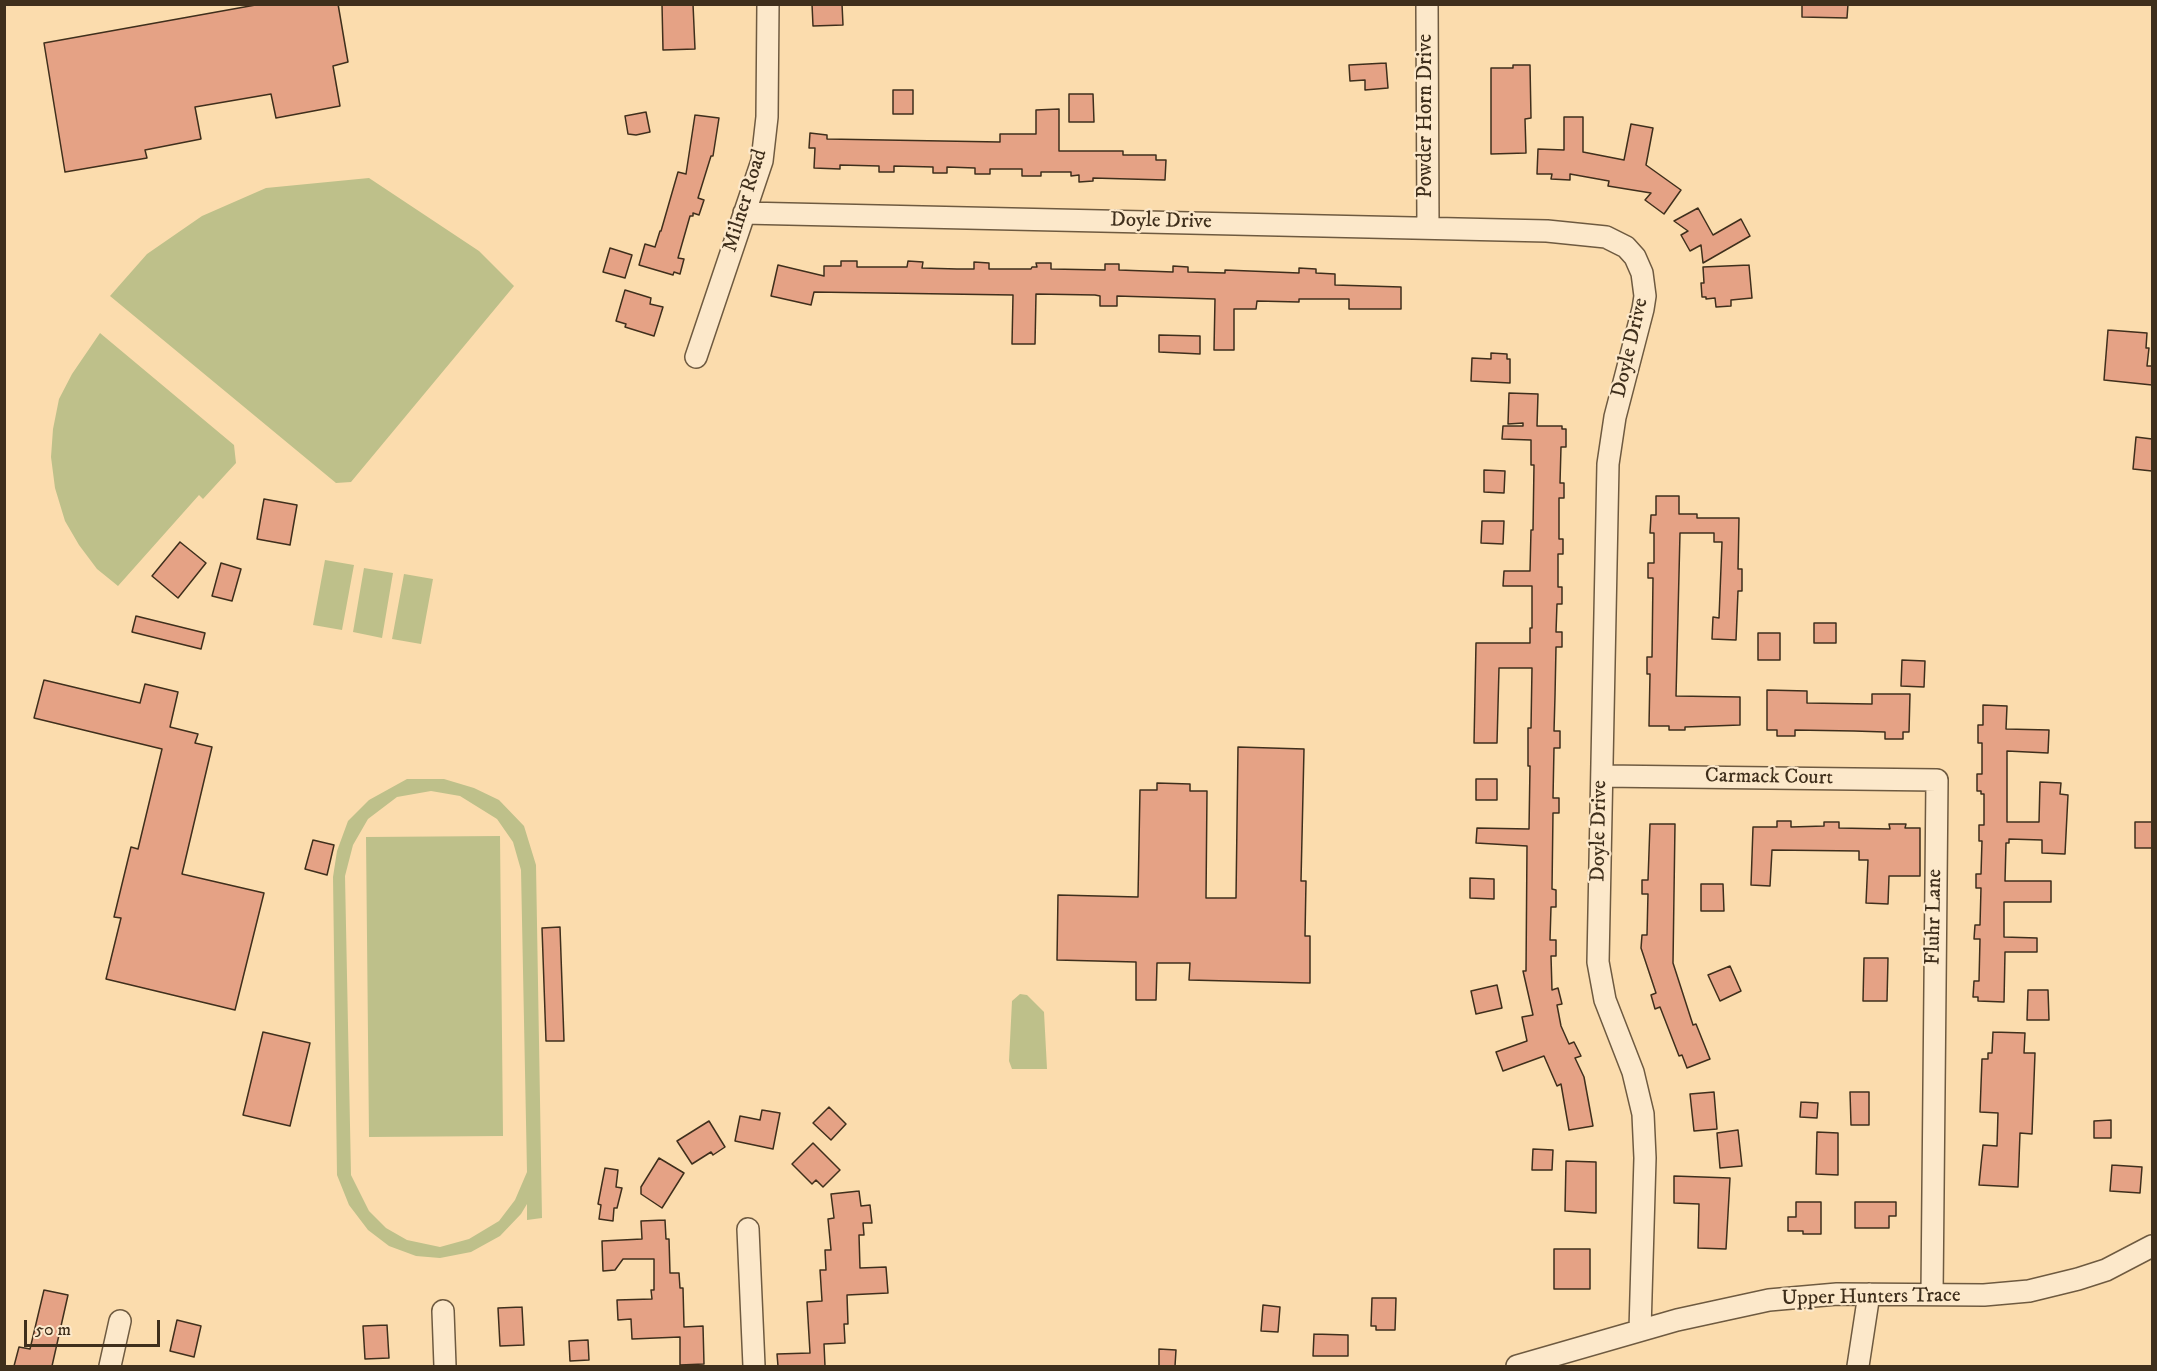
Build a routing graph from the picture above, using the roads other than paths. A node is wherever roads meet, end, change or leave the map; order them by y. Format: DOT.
graph roads {
  1 [pos="768,4"];
  2 [pos="1427,4"];
  3 [pos="744,213"];
  4 [pos="1428,228"];
  5 [pos="696,357"];
  6 [pos="1602,776"];
  7 [pos="1936,780"];
  8 [pos="748,1229"];
  9 [pos="2152,1246"];
  10 [pos="1869,1294"];
  11 [pos="1932,1294"];
  12 [pos="443,1311"];
  13 [pos="120,1321"];
  14 [pos="1640,1330"];
  15 [pos="110,1366"];
  16 [pos="445,1366"];
  17 [pos="754,1366"];
  18 [pos="1517,1366"];
  19 [pos="1858,1366"];
  1 -- 3 [label="street, Milner Road"];
  2 -- 4 [label="street, Powder Horn Drive"];
  3 -- 4 [label="street, Doyle Drive"];
  3 -- 5 [label="street, Milner Road"];
  4 -- 6 [label="street, Doyle Drive"];
  6 -- 7 [label="street, Carmack Court"];
  6 -- 14 [label="street, Doyle Drive"];
  7 -- 11 [label="street, Fluhr Lane"];
  8 -- 17 [label="street"];
  9 -- 11 [label="street, Upper Hunters Trace"];
  10 -- 11 [label="street, Upper Hunters Trace"];
  10 -- 14 [label="street, Upper Hunters Trace"];
  10 -- 19 [label="street"];
  12 -- 16 [label="street"];
  13 -- 15 [label="street"];
  14 -- 18 [label="street, Upper Hunters Trace"];
}
